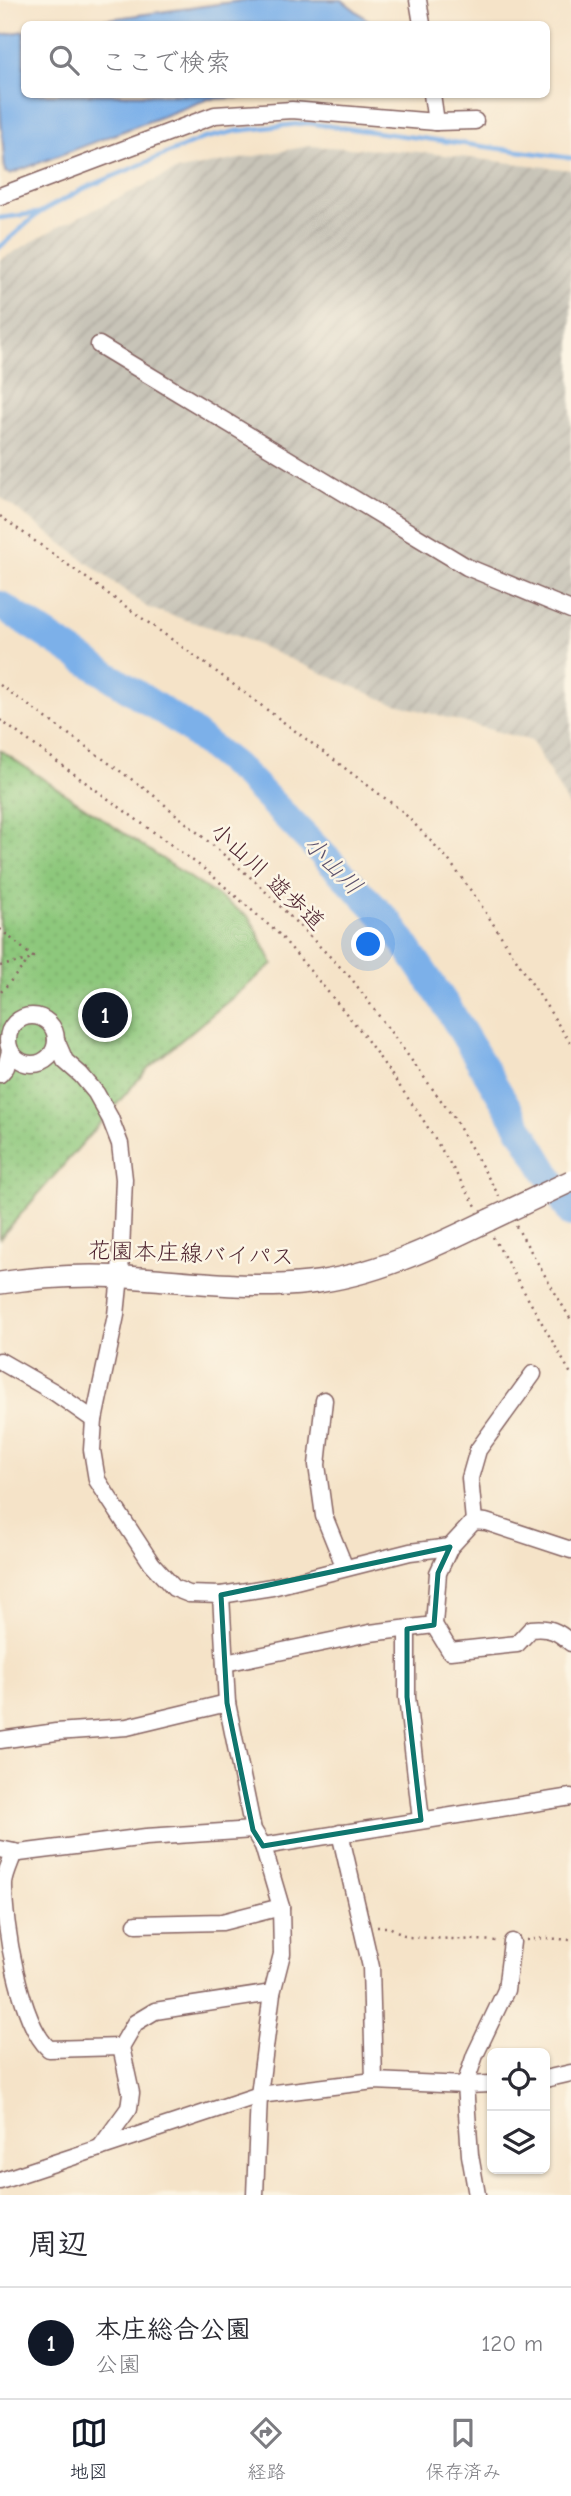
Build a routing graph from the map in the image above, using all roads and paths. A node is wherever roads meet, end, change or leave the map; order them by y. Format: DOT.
graph roads {
  1 [pos="418,0"];
  2 [pos="422,21"];
  3 [pos="433,98"];
  4 [pos="475,121"];
  5 [pos="436,122"];
  6 [pos="0,196"];
  7 [pos="99,345"];
  8 [pos="0,516"];
  9 [pos="571,610"];
  10 [pos="0,685"];
  11 [pos="0,720"];
  12 [pos="0,929"];
  13 [pos="29,960"];
  14 [pos="0,966"];
  15 [pos="0,993"];
  16 [pos="56,1040"];
  17 [pos="571,1044"];
  18 [pos="44,1061"];
  19 [pos="65,1061"];
  20 [pos="9,1063"];
  21 [pos="571,1181"];
  22 [pos="502,1201"];
  23 [pos="487,1222"];
  24 [pos="516,1225"];
  25 [pos="120,1276"];
  26 [pos="0,1283"];
  27 [pos="571,1320"];
  28 [pos="0,1361"];
  29 [pos="533,1374"];
  30 [pos="571,1374"];
  31 [pos="324,1400"];
  32 [pos="94,1420"];
  33 [pos="474,1521"];
  34 [pos="450,1547"];
  35 [pos="571,1550"];
  36 [pos="345,1567"];
  37 [pos="221,1595"];
  38 [pos="434,1625"];
  39 [pos="407,1629"];
  40 [pos="571,1643"];
  41 [pos="225,1663"];
  42 [pos="227,1703"];
  43 [pos="0,1740"];
  44 [pos="571,1797"];
  45 [pos="421,1820"];
  46 [pos="253,1830"];
  47 [pos="340,1833"];
  48 [pos="263,1846"];
  49 [pos="7,1851"];
  50 [pos="281,1907"];
  51 [pos="136,1924"];
  52 [pos="361,1927"];
  53 [pos="571,1940"];
  54 [pos="512,1942"];
  55 [pos="272,1993"];
  56 [pos="121,2048"];
  57 [pos="571,2073"];
  58 [pos="550,2078"];
  59 [pos="374,2081"];
  60 [pos="487,2084"];
  61 [pos="465,2085"];
  62 [pos="259,2095"];
  63 [pos="100,2148"];
  64 [pos="0,2181"];
  65 [pos="255,2195"];
  66 [pos="477,2195"];
  1 -- 2 [label="street"];
  3 -- 5 [label="street"];
  4 -- 5 [label="street"];
  5 -- 6 [label="street"];
  7 -- 9 [label="street"];
  8 -- 17 [label="path"];
  10 -- 22 [label="path, 小山川 遊歩道"];
  11 -- 23 [label="path"];
  12 -- 13 [label="path"];
  13 -- 14 [label="path"];
  13 -- 15 [label="path"];
  16 -- 18 [label="street"];
  16 -- 19 [label="street"];
  16 -- 20 [label="street"];
  18 -- 19 [label="street"];
  18 -- 20 [label="street"];
  19 -- 25 [label="street"];
  21 -- 23 [label="main road, 花園本庄線バイパス, bridge"];
  23 -- 25 [label="main road, 花園本庄線バイパス"];
  23 -- 30 [label="path"];
  24 -- 27 [label="path"];
  25 -- 26 [label="main road, 花園本庄線バイパス"];
  25 -- 32 [label="street"];
  28 -- 32 [label="street"];
  29 -- 33 [label="street"];
  31 -- 36 [label="street"];
  32 -- 37 [label="street"];
  33 -- 34 [label="street"];
  33 -- 35 [label="street"];
  34 -- 36 [label="street"];
  34 -- 38 [label="street"];
  36 -- 37 [label="street"];
  37 -- 41 [label="street"];
  38 -- 39 [label="street"];
  38 -- 40 [label="street"];
  39 -- 41 [label="street"];
  39 -- 45 [label="street"];
  41 -- 42 [label="street"];
  42 -- 43 [label="street"];
  42 -- 46 [label="street"];
  44 -- 45 [label="street"];
  45 -- 47 [label="street"];
  46 -- 48 [label="street"];
  46 -- 49 [label="street"];
  47 -- 48 [label="street"];
  47 -- 52 [label="street"];
  48 -- 50 [label="street"];
  49 -- 56 [label="street"];
  50 -- 51 [label="street"];
  50 -- 55 [label="street"];
  52 -- 54 [label="path"];
  52 -- 59 [label="street"];
  53 -- 54 [label="path"];
  54 -- 61 [label="street"];
  55 -- 56 [label="street"];
  55 -- 62 [label="street"];
  56 -- 63 [label="street"];
  57 -- 58 [label="street"];
  59 -- 61 [label="street"];
  59 -- 62 [label="street"];
  60 -- 61 [label="street"];
  61 -- 66 [label="street"];
  62 -- 63 [label="street"];
  62 -- 65 [label="street"];
  63 -- 64 [label="street"];
}
